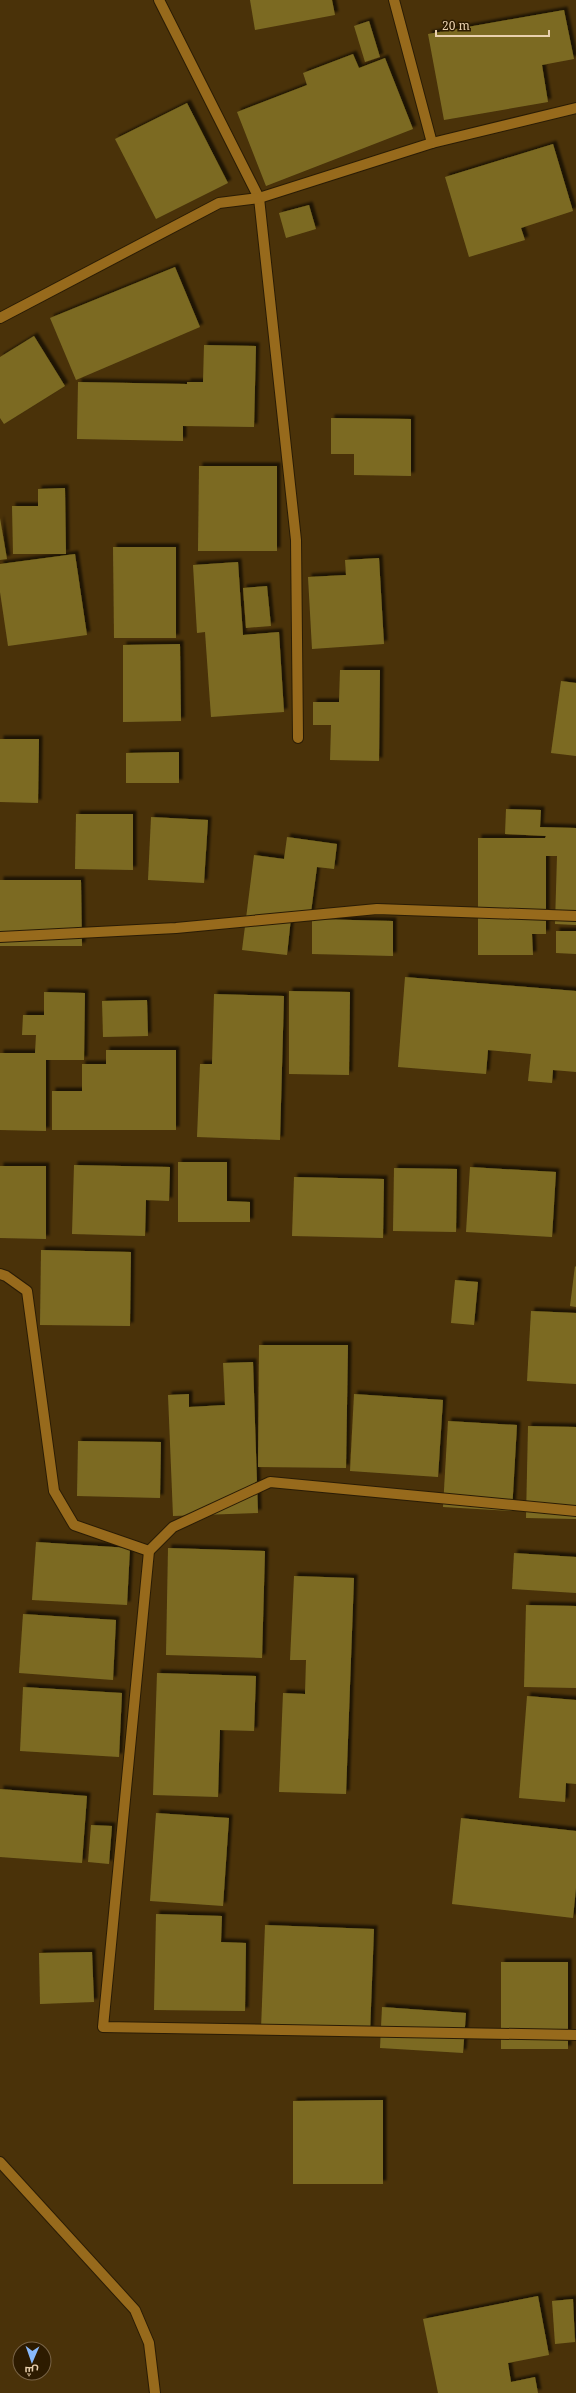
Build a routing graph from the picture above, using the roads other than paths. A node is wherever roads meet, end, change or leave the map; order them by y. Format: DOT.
graph roads {
  1 [pos="159,0"];
  2 [pos="394,0"];
  3 [pos="576,108"];
  4 [pos="432,143"];
  5 [pos="259,198"];
  6 [pos="0,318"];
  7 [pos="298,738"];
  8 [pos="576,916"];
  9 [pos="0,937"];
  10 [pos="0,1274"];
  11 [pos="576,1511"];
  12 [pos="149,1551"];
  13 [pos="576,2035"];
  14 [pos="0,2162"];
  15 [pos="155,2393"];
  1 -- 5 [label="street"];
  2 -- 4 [label="street"];
  3 -- 4 [label="street"];
  4 -- 5 [label="street"];
  5 -- 6 [label="street"];
  5 -- 7 [label="street"];
  8 -- 9 [label="street"];
  10 -- 12 [label="street"];
  11 -- 12 [label="street"];
  12 -- 13 [label="street"];
  14 -- 15 [label="street"];
}
